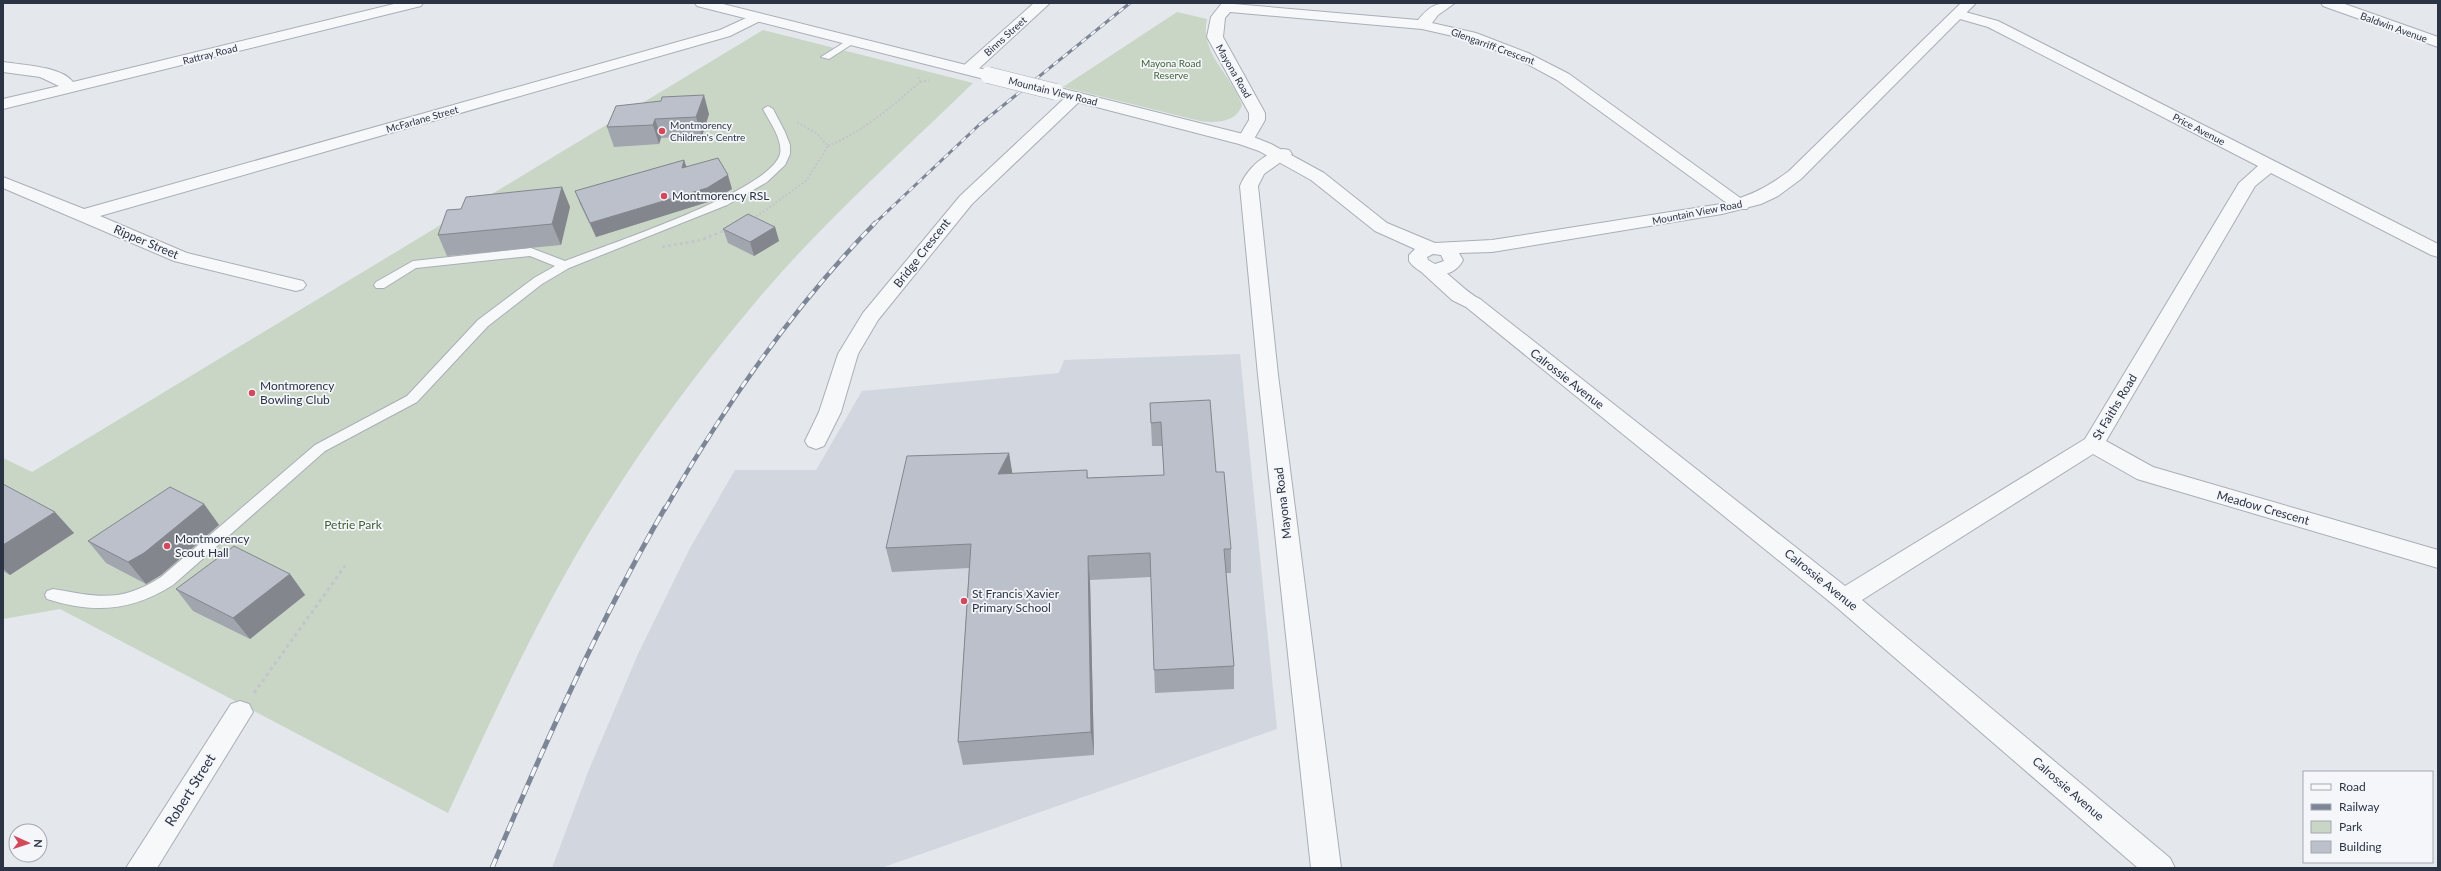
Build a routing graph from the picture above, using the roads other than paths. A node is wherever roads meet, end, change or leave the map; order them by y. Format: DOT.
graph roads {
  1 [pos="416,3"];
  2 [pos="702,3"];
  3 [pos="1043,3"];
  4 [pos="1448,3"];
  5 [pos="2328,3"];
  6 [pos="1228,5"];
  7 [pos="1963,9"];
  8 [pos="757,17"];
  9 [pos="1422,25"];
  10 [pos="851,41"];
  11 [pos="2438,42"];
  12 [pos="826,57"];
  13 [pos="3,67"];
  14 [pos="968,70"];
  15 [pos="67,88"];
  16 [pos="1075,97"];
  17 [pos="3,104"];
  18 [pos="768,109"];
  19 [pos="1245,140"];
  20 [pos="1283,154"];
  21 [pos="2270,165"];
  22 [pos="3,182"];
  23 [pos="1741,205"];
  24 [pos="84,215"];
  25 [pos="1381,227"];
  26 [pos="1492,246"];
  27 [pos="1435,248"];
  28 [pos="2438,251"];
  29 [pos="1452,264"];
  30 [pos="565,265"];
  31 [pos="1423,266"];
  32 [pos="296,285"];
  33 [pos="380,285"];
  34 [pos="1473,303"];
  35 [pos="816,441"];
  36 [pos="2093,444"];
  37 [pos="2438,559"];
  38 [pos="53,595"];
  39 [pos="1844,599"];
  40 [pos="240,712"];
  41 [pos="141,868"];
  42 [pos="1326,868"];
  43 [pos="2160,868"];
  1 -- 15 [label="street, Rattray Road"];
  2 -- 8 [label="street, Mountain View Road"];
  3 -- 14 [label="street, Binns Street"];
  4 -- 9 [label="street"];
  5 -- 11 [label="street, Baldwin Avenue"];
  6 -- 9 [label="street, Glengarriff Crescent"];
  6 -- 19 [label="street, Mayona Road"];
  7 -- 21 [label="street, Price Avenue"];
  7 -- 23 [label="street, Mountain View Road"];
  8 -- 10 [label="street, Mountain View Road"];
  8 -- 24 [label="street, McFarlane Street"];
  9 -- 23 [label="street, Glengarriff Crescent"];
  10 -- 12 [label="lane"];
  10 -- 14 [label="street, Mountain View Road"];
  13 -- 15 [label="street"];
  14 -- 16 [label="street, Mountain View Road, bridge"];
  15 -- 17 [label="street, Rattray Road"];
  16 -- 19 [label="street, Mountain View Road"];
  16 -- 35 [label="street, Bridge Crescent"];
  18 -- 30 [label="lane"];
  19 -- 20 [label="street, Mountain View Road"];
  20 -- 25 [label="street, Mountain View Road"];
  20 -- 42 [label="street, Mayona Road"];
  21 -- 28 [label="street, Price Avenue"];
  21 -- 36 [label="street, St Faiths Road"];
  22 -- 24 [label="street, Ripper Street"];
  23 -- 26 [label="street, Mountain View Road"];
  24 -- 32 [label="street, Ripper Street"];
  25 -- 27 [label="street, Mountain View Road"];
  25 -- 31 [label="street, Mountain View Road"];
  26 -- 27 [label="street, Mountain View Road"];
  26 -- 29 [label="street, Mountain View Road"];
  27 -- 29 [label="street, Calrossie Avenue"];
  27 -- 31 [label="street"];
  29 -- 31 [label="street, Mountain View Road"];
  29 -- 34 [label="street, Calrossie Avenue"];
  30 -- 33 [label="lane"];
  30 -- 38 [label="lane"];
  31 -- 34 [label="street, Calrossie Avenue"];
  34 -- 39 [label="street, Calrossie Avenue"];
  36 -- 37 [label="street, Meadow Crescent"];
  36 -- 39 [label="street, St Faiths Road"];
  39 -- 43 [label="street, Calrossie Avenue"];
  40 -- 41 [label="street, Robert Street"];
}
